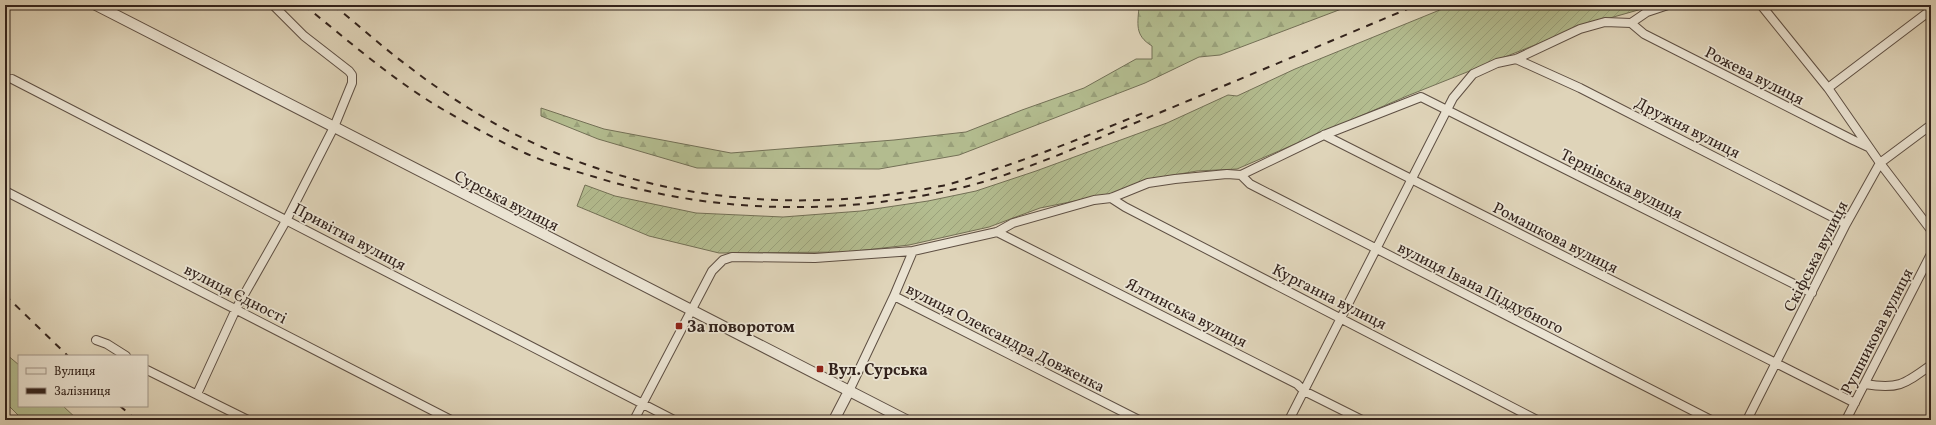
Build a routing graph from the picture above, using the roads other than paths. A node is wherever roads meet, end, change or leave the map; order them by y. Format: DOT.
graph roads {
  1 [pos="96,5"];
  2 [pos="273,5"];
  3 [pos="1668,5"];
  4 [pos="1761,5"];
  5 [pos="1931,10"];
  6 [pos="1631,23"];
  7 [pos="1516,58"];
  8 [pos="12,79"];
  9 [pos="1828,88"];
  10 [pos="1447,111"];
  11 [pos="1854,124"];
  12 [pos="1931,125"];
  13 [pos="334,127"];
  14 [pos="1324,135"];
  15 [pos="1844,136"];
  16 [pos="1868,147"];
  17 [pos="1880,163"];
  18 [pos="1241,175"];
  19 [pos="1412,180"];
  20 [pos="7,192"];
  21 [pos="1111,198"];
  22 [pos="287,219"];
  23 [pos="1846,224"];
  24 [pos="1931,230"];
  25 [pos="997,232"];
  26 [pos="1375,249"];
  27 [pos="913,251"];
  28 [pos="1931,254"];
  29 [pos="1812,293"];
  30 [pos="894,296"];
  31 [pos="236,309"];
  32 [pos="692,312"];
  33 [pos="1341,317"];
  34 [pos="96,340"];
  35 [pos="124,355"];
  36 [pos="1775,363"];
  37 [pos="1931,365"];
  38 [pos="148,370"];
  39 [pos="1865,384"];
  40 [pos="849,391"];
  41 [pos="1304,391"];
  42 [pos="197,394"];
  43 [pos="1855,403"];
  44 [pos="642,404"];
  45 [pos="248,420"];
  46 [pos="451,420"];
  47 [pos="634,420"];
  48 [pos="674,420"];
  49 [pos="834,420"];
  50 [pos="906,420"];
  51 [pos="1139,420"];
  52 [pos="1289,420"];
  53 [pos="1362,420"];
  54 [pos="1537,420"];
  55 [pos="1711,420"];
  56 [pos="1747,420"];
  57 [pos="1846,420"];
  1 -- 13 [label="street, Сурська вулиця"];
  2 -- 13 [label="street"];
  3 -- 6 [label="street"];
  4 -- 9 [label="street"];
  5 -- 9 [label="street"];
  6 -- 7 [label="street"];
  6 -- 15 [label="street, Рожева вулиця"];
  7 -- 10 [label="street"];
  7 -- 23 [label="street, Дружня вулиця"];
  8 -- 22 [label="street, Привітна вулиця"];
  9 -- 11 [label="street"];
  10 -- 14 [label="street, Тернівська вулиця"];
  10 -- 19 [label="street"];
  10 -- 29 [label="street, Тернівська вулиця"];
  11 -- 15 [label="street"];
  11 -- 16 [label="street"];
  12 -- 17 [label="street, Скіфська вулиця"];
  13 -- 22 [label="street"];
  13 -- 32 [label="street, Сурська вулиця"];
  14 -- 18 [label="street"];
  14 -- 19 [label="street, Ромашкова вулиця"];
  15 -- 16 [label="street, Рожева вулиця"];
  16 -- 17 [label="street"];
  17 -- 23 [label="street, Скіфська вулиця"];
  17 -- 24 [label="street"];
  18 -- 21 [label="street"];
  18 -- 26 [label="street, вулиця Івана Піддубного"];
  19 -- 26 [label="street"];
  19 -- 36 [label="street, Ромашкова вулиця"];
  20 -- 31 [label="street, вулиця Єдності"];
  21 -- 25 [label="street"];
  21 -- 33 [label="street, Курганна вулиця"];
  22 -- 31 [label="street"];
  22 -- 44 [label="street, Привітна вулиця"];
  23 -- 29 [label="street, Скіфська вулиця"];
  25 -- 27 [label="street"];
  25 -- 41 [label="street, Ялтинська вулиця"];
  26 -- 33 [label="street"];
  26 -- 55 [label="street, вулиця Івана Піддубного"];
  27 -- 30 [label="street, вулиця Олександра Довженка"];
  27 -- 32 [label="street"];
  28 -- 39 [label="street, Рушникова вулиця"];
  29 -- 36 [label="street, Скіфська вулиця"];
  30 -- 40 [label="street"];
  30 -- 51 [label="street, вулиця Олександра Довженка"];
  31 -- 42 [label="street"];
  31 -- 46 [label="street, вулиця Єдності"];
  32 -- 40 [label="street, Сурська вулиця"];
  32 -- 44 [label="street"];
  33 -- 41 [label="street"];
  33 -- 54 [label="street, Курганна вулиця"];
  34 -- 35 [label="street"];
  36 -- 43 [label="street, Ромашкова вулиця"];
  36 -- 56 [label="street, Скіфська вулиця"];
  37 -- 39 [label="street"];
  38 -- 42 [label="street"];
  39 -- 43 [label="street, Рушникова вулиця"];
  40 -- 49 [label="street"];
  40 -- 50 [label="street, Сурська вулиця"];
  41 -- 52 [label="street"];
  41 -- 53 [label="street, Ялтинська вулиця"];
  42 -- 45 [label="street"];
  43 -- 57 [label="street, Рушникова вулиця"];
  44 -- 47 [label="street"];
  44 -- 48 [label="street, Привітна вулиця"];
}
